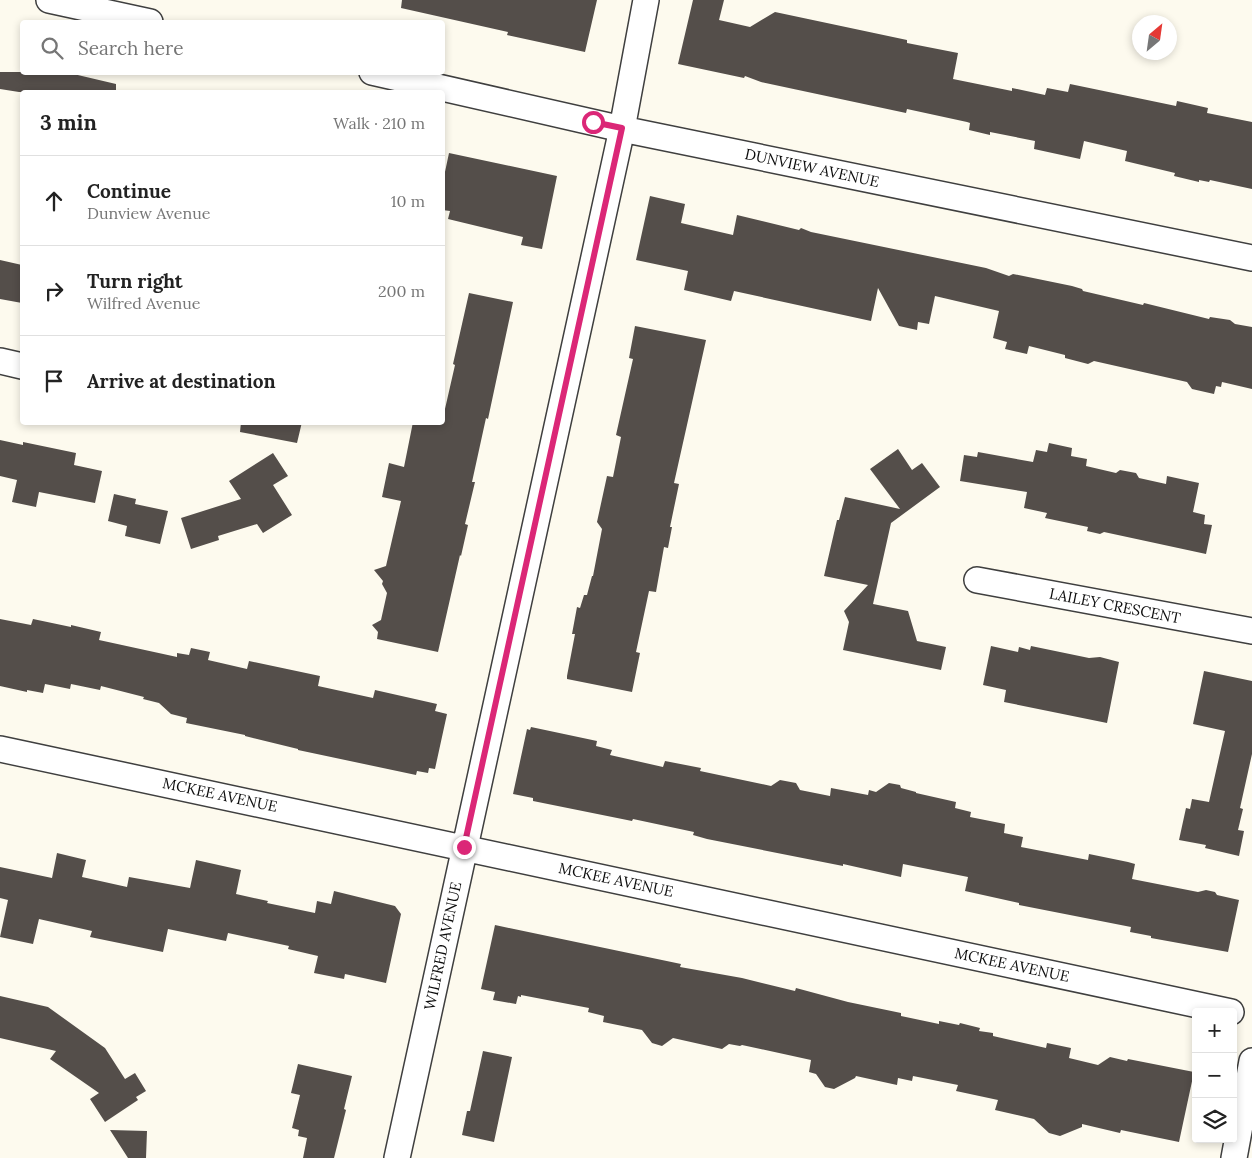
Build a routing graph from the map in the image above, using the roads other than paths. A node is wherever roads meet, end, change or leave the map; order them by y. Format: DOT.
graph roads {
  1 [pos="50,0"];
  2 [pos="646,0"];
  3 [pos="141,20"];
  4 [pos="385,75"];
  5 [pos="622,128"];
  6 [pos="1252,258"];
  7 [pos="0,361"];
  8 [pos="20,366"];
  9 [pos="977,580"];
  10 [pos="1252,631"];
  11 [pos="0,749"];
  12 [pos="464,847"];
  13 [pos="1213,1008"];
  14 [pos="1237,1013"];
  15 [pos="1252,1016"];
  16 [pos="1252,1060"];
  17 [pos="397,1158"];
  18 [pos="1234,1158"];
  1 -- 3 [label="street"];
  2 -- 5 [label="street, WILFRED AVENUE"];
  4 -- 5 [label="street, DUNVIEW AVENUE"];
  5 -- 6 [label="street, DUNVIEW AVENUE"];
  5 -- 12 [label="street, WILFRED AVENUE"];
  7 -- 8 [label="street"];
  9 -- 10 [label="street, LAILEY CRESCENT"];
  11 -- 12 [label="street, MCKEE AVENUE"];
  12 -- 13 [label="street, MCKEE AVENUE"];
  12 -- 17 [label="street, WILFRED AVENUE"];
  14 -- 15 [label="street, MCKEE AVENUE"];
  16 -- 18 [label="street"];
}
